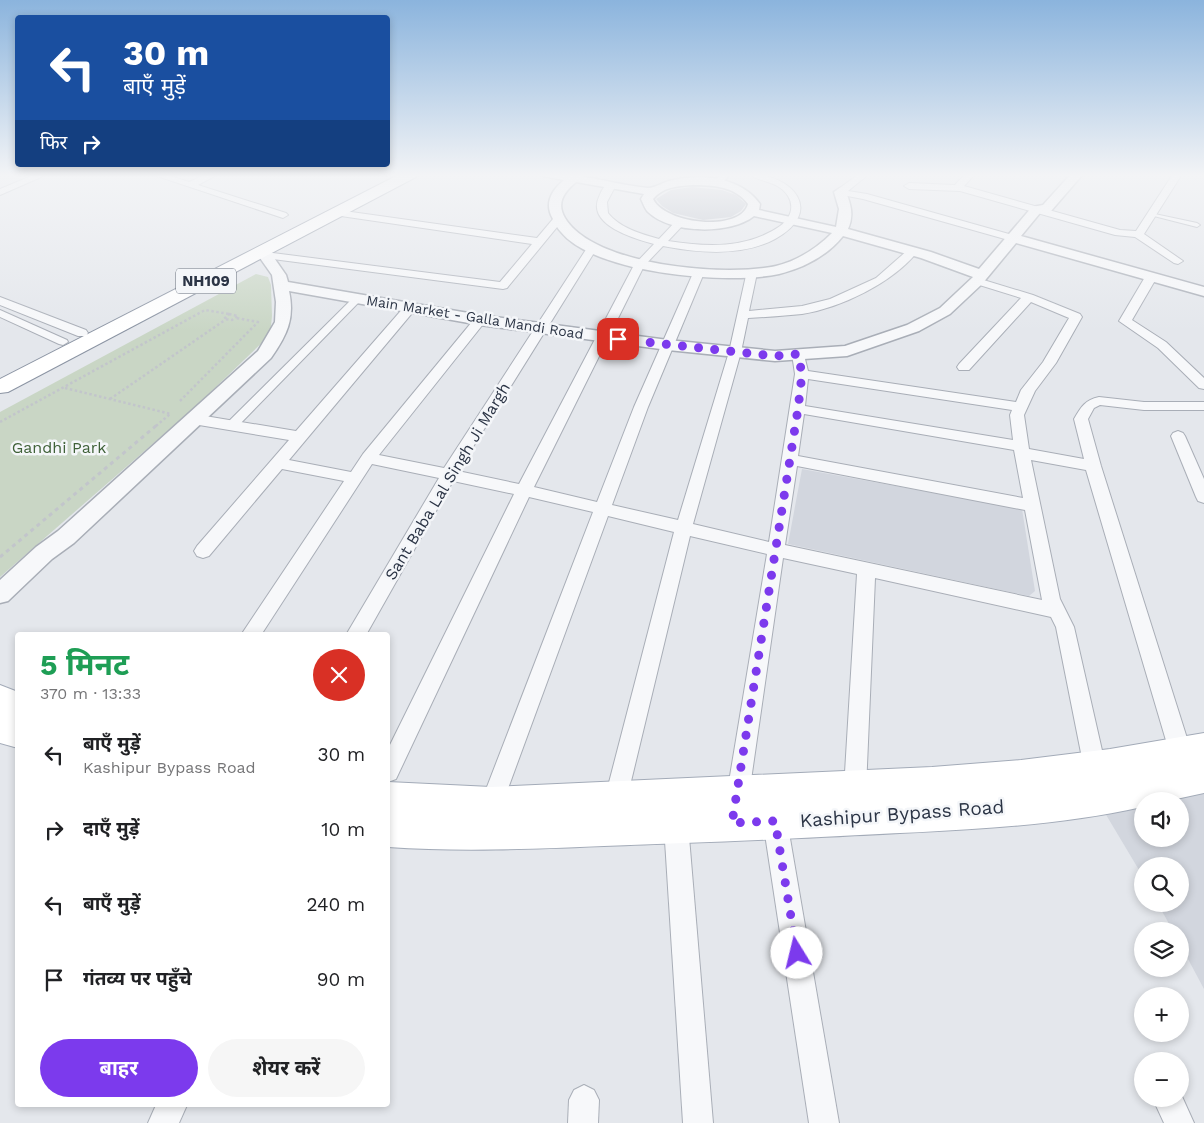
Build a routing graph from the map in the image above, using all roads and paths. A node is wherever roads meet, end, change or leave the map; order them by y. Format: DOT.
graph roads {
  1 [pos="303,226"];
  2 [pos="310,226"];
  3 [pos="431,226"];
  4 [pos="553,226"];
  5 [pos="562,226"];
  6 [pos="619,226"];
  7 [pos="677,226"];
  8 [pos="788,226"];
  9 [pos="819,226"];
  10 [pos="844,226"];
  11 [pos="971,226"];
  12 [pos="1022,226"];
  13 [pos="1095,226"];
  14 [pos="1143,226"];
  15 [pos="841,231"];
  16 [pos="1138,234"];
  17 [pos="1012,238"];
  18 [pos="540,242"];
  19 [pos="660,244"];
  20 [pos="592,248"];
  21 [pos="913,251"];
  22 [pos="257,253"];
  23 [pos="1178,261"];
  24 [pos="639,265"];
  25 [pos="698,273"];
  26 [pos="751,274"];
  27 [pos="1151,277"];
  28 [pos="979,278"];
  29 [pos="1204,292"];
  30 [pos="282,293"];
  31 [pos="1029,297"];
  32 [pos="357,299"];
  33 [pos="0,301"];
  34 [pos="409,309"];
  35 [pos="0,313"];
  36 [pos="228,314"];
  37 [pos="743,315"];
  38 [pos="236,318"];
  39 [pos="225,320"];
  40 [pos="480,320"];
  41 [pos="541,329"];
  42 [pos="82,333"];
  43 [pos="602,337"];
  44 [pos="63,342"];
  45 [pos="668,345"];
  46 [pos="736,352"];
  47 [pos="798,354"];
  48 [pos="964,367"];
  49 [pos="0,374"];
  50 [pos="802,374"];
  51 [pos="1204,385"];
  52 [pos="0,387"];
  53 [pos="64,388"];
  54 [pos="110,399"];
  55 [pos="180,401"];
  56 [pos="1204,406"];
  57 [pos="1020,407"];
  58 [pos="798,409"];
  59 [pos="170,414"];
  60 [pos="193,419"];
  61 [pos="0,422"];
  62 [pos="232,425"];
  63 [pos="1178,436"];
  64 [pos="301,437"];
  65 [pos="1022,450"];
  66 [pos="368,458"];
  67 [pos="790,460"];
  68 [pos="278,463"];
  69 [pos="1093,466"];
  70 [pos="448,475"];
  71 [pos="355,478"];
  72 [pos="524,490"];
  73 [pos="1204,497"];
  74 [pos="1033,506"];
  75 [pos="603,508"];
  76 [pos="684,527"];
  77 [pos="66,537"];
  78 [pos="776,550"];
  79 [pos="203,552"];
  80 [pos="0,557"];
  81 [pos="866,570"];
  82 [pos="0,594"];
  83 [pos="1057,611"];
  84 [pos="0,612"];
  85 [pos="253,632"];
  86 [pos="358,632"];
  87 [pos="0,700"];
  88 [pos="15,706"];
  89 [pos="0,728"];
  90 [pos="15,732"];
  91 [pos="1196,760"];
  92 [pos="390,767"];
  93 [pos="1095,768"];
  94 [pos="855,788"];
  95 [pos="390,800"];
  96 [pos="735,808"];
  97 [pos="612,813"];
  98 [pos="487,818"];
  99 [pos="775,821"];
  100 [pos="676,825"];
  101 [pos="390,829"];
  102 [pos="171,1107"];
  103 [pos="1172,1107"];
  104 [pos="163,1123"];
  105 [pos="698,1123"];
  106 [pos="824,1123"];
  107 [pos="1179,1123"];
  1 -- 22 [label="main road, NH109"];
  2 -- 22 [label="main road, NH109"];
  3 -- 18 [label="street"];
  4 -- 18 [label="street"];
  5 -- 20 [label="street"];
  6 -- 19 [label="street"];
  7 -- 19 [label="street"];
  8 -- 19 [label="street"];
  9 -- 15 [label="street"];
  10 -- 15 [label="street"];
  11 -- 17 [label="street"];
  12 -- 17 [label="street, Main Market - Galla Mandi Road"];
  13 -- 16 [label="street"];
  14 -- 16 [label="street"];
  15 -- 21 [label="street"];
  15 -- 26 [label="street"];
  16 -- 23 [label="street"];
  17 -- 27 [label="street"];
  17 -- 28 [label="street, Main Market - Galla Mandi Road"];
  18 -- 22 [label="street"];
  19 -- 24 [label="street"];
  20 -- 24 [label="street"];
  20 -- 41 [label="street, Sant Baba Lal Singh Ji Margh"];
  21 -- 28 [label="street"];
  21 -- 37 [label="street"];
  22 -- 30 [label="street"];
  22 -- 42 [label="main road, NH109"];
  22 -- 52 [label="main road, NH109"];
  24 -- 25 [label="street"];
  24 -- 43 [label="street"];
  25 -- 26 [label="street"];
  25 -- 45 [label="street"];
  26 -- 37 [label="street"];
  27 -- 29 [label="street"];
  27 -- 51 [label="street"];
  28 -- 31 [label="street"];
  28 -- 47 [label="street, Main Market - Galla Mandi Road"];
  30 -- 32 [label="street, Main Market - Galla Mandi Road"];
  30 -- 60 [label="street"];
  31 -- 48 [label="street"];
  31 -- 57 [label="street"];
  32 -- 34 [label="street, Main Market - Galla Mandi Road"];
  32 -- 62 [label="street"];
  33 -- 42 [label="street"];
  34 -- 40 [label="street, Main Market - Galla Mandi Road"];
  34 -- 64 [label="street"];
  35 -- 44 [label="street"];
  36 -- 38 [label="path"];
  36 -- 39 [label="path"];
  36 -- 53 [label="path"];
  37 -- 46 [label="street"];
  38 -- 39 [label="path"];
  38 -- 55 [label="path"];
  39 -- 54 [label="path"];
  40 -- 41 [label="street, Main Market - Galla Mandi Road"];
  40 -- 66 [label="street"];
  41 -- 43 [label="street, Main Market - Galla Mandi Road"];
  41 -- 70 [label="street, Sant Baba Lal Singh Ji Margh"];
  42 -- 44 [label="main road, NH109"];
  43 -- 45 [label="street, Main Market - Galla Mandi Road"];
  43 -- 72 [label="street"];
  44 -- 49 [label="main road, NH109"];
  45 -- 46 [label="street, Main Market - Galla Mandi Road"];
  45 -- 75 [label="street"];
  46 -- 47 [label="street, Main Market - Galla Mandi Road"];
  46 -- 76 [label="street"];
  47 -- 50 [label="street"];
  50 -- 57 [label="street"];
  50 -- 58 [label="street"];
  53 -- 54 [label="path"];
  53 -- 61 [label="path"];
  54 -- 59 [label="path"];
  56 -- 69 [label="street"];
  57 -- 65 [label="street"];
  58 -- 65 [label="street"];
  58 -- 67 [label="street"];
  59 -- 60 [label="path"];
  59 -- 80 [label="path"];
  60 -- 62 [label="street"];
  60 -- 77 [label="street"];
  62 -- 64 [label="street"];
  63 -- 73 [label="street"];
  64 -- 68 [label="street"];
  65 -- 69 [label="street"];
  65 -- 74 [label="street"];
  66 -- 70 [label="street"];
  66 -- 71 [label="street"];
  67 -- 74 [label="street"];
  67 -- 78 [label="street"];
  68 -- 71 [label="street"];
  68 -- 79 [label="street"];
  69 -- 91 [label="street"];
  70 -- 72 [label="street"];
  70 -- 86 [label="street, Sant Baba Lal Singh Ji Margh"];
  71 -- 85 [label="street"];
  72 -- 75 [label="street"];
  72 -- 92 [label="street"];
  74 -- 83 [label="street"];
  75 -- 76 [label="street"];
  75 -- 98 [label="street"];
  76 -- 78 [label="street"];
  76 -- 97 [label="street"];
  77 -- 82 [label="street"];
  77 -- 84 [label="street"];
  78 -- 81 [label="street"];
  78 -- 96 [label="street"];
  81 -- 83 [label="street"];
  81 -- 94 [label="street"];
  83 -- 93 [label="street"];
  87 -- 88 [label="main road"];
  89 -- 90 [label="main road"];
  91 -- 93 [label="main road"];
  91 -- 99 [label="main road, Kashipur Bypass Road"];
  93 -- 94 [label="main road"];
  94 -- 96 [label="main road"];
  95 -- 98 [label="main road"];
  96 -- 97 [label="main road"];
  96 -- 99 [label="main road, Kashipur Bypass Road"];
  96 -- 100 [label="main road, Kashipur Bypass Road"];
  97 -- 98 [label="main road, Kashipur Bypass Road"];
  97 -- 100 [label="main road, Kashipur Bypass Road"];
  98 -- 101 [label="main road, Kashipur Bypass Road"];
  99 -- 106 [label="street"];
  100 -- 105 [label="street"];
  102 -- 104 [label="street"];
  103 -- 107 [label="street"];
}
